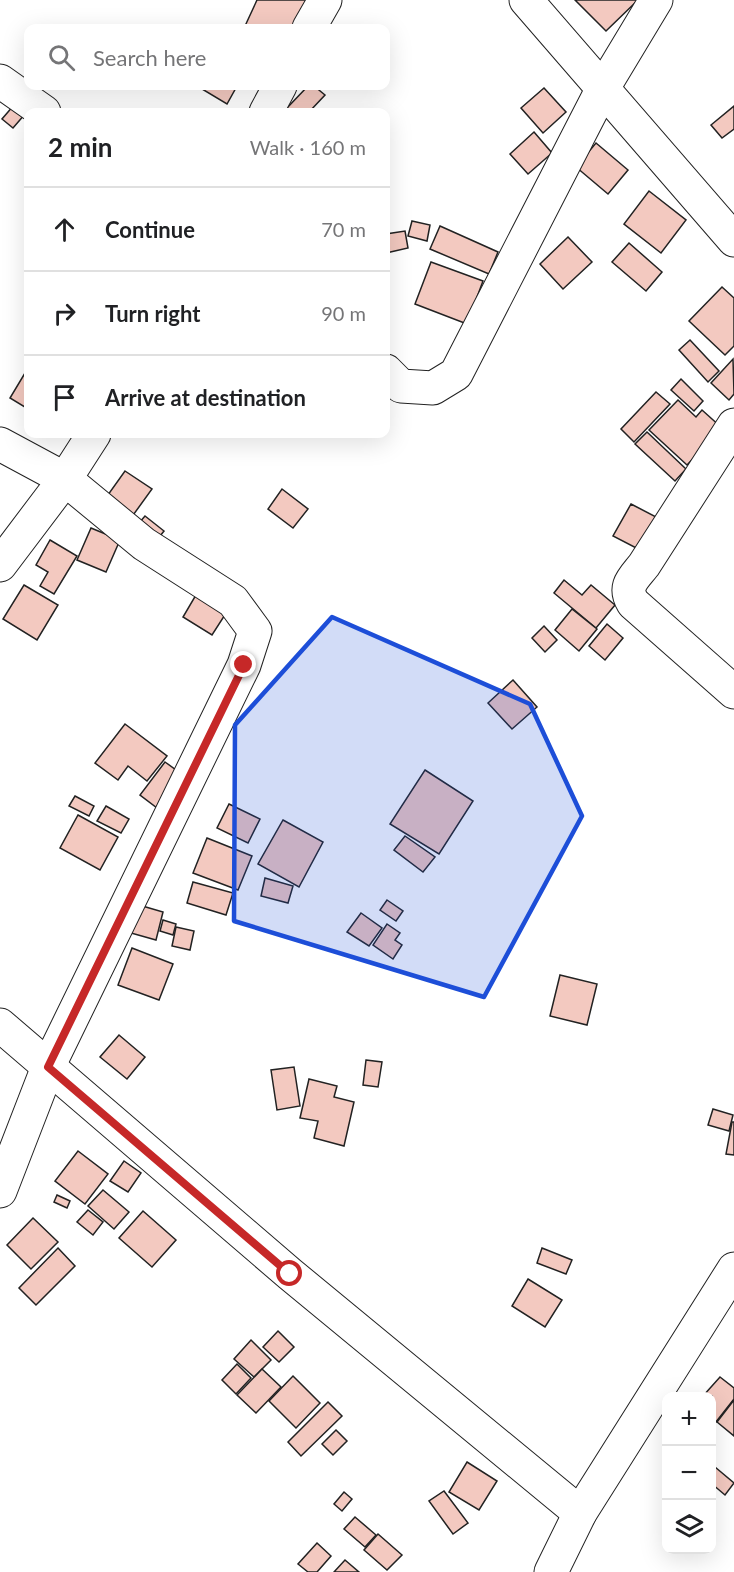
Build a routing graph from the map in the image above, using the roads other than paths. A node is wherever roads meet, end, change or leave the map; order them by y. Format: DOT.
graph roads {
  1 [pos="325,0"];
  2 [pos="526,0"];
  3 [pos="656,0"];
  4 [pos="311,24"];
  5 [pos="0,81"];
  6 [pos="603,88"];
  7 [pos="278,90"];
  8 [pos="38,108"];
  9 [pos="268,108"];
  10 [pos="734,240"];
  11 [pos="390,375"];
  12 [pos="734,424"];
  13 [pos="91,438"];
  14 [pos="0,444"];
  15 [pos="65,479"];
  16 [pos="0,565"];
  17 [pos="734,692"];
  18 [pos="0,1024"];
  19 [pos="48,1067"];
  20 [pos="0,1191"];
  21 [pos="734,1269"];
  22 [pos="580,1513"];
  23 [pos="551,1572"];
  1 -- 4 [label="street"];
  2 -- 6 [label="street"];
  3 -- 6 [label="street"];
  5 -- 8 [label="street"];
  6 -- 10 [label="street"];
  6 -- 11 [label="street"];
  7 -- 9 [label="street"];
  12 -- 17 [label="street"];
  13 -- 15 [label="street"];
  14 -- 15 [label="street"];
  15 -- 16 [label="street"];
  15 -- 19 [label="street"];
  18 -- 19 [label="street"];
  19 -- 20 [label="street"];
  19 -- 22 [label="street"];
  21 -- 22 [label="street"];
  22 -- 23 [label="street"];
}
